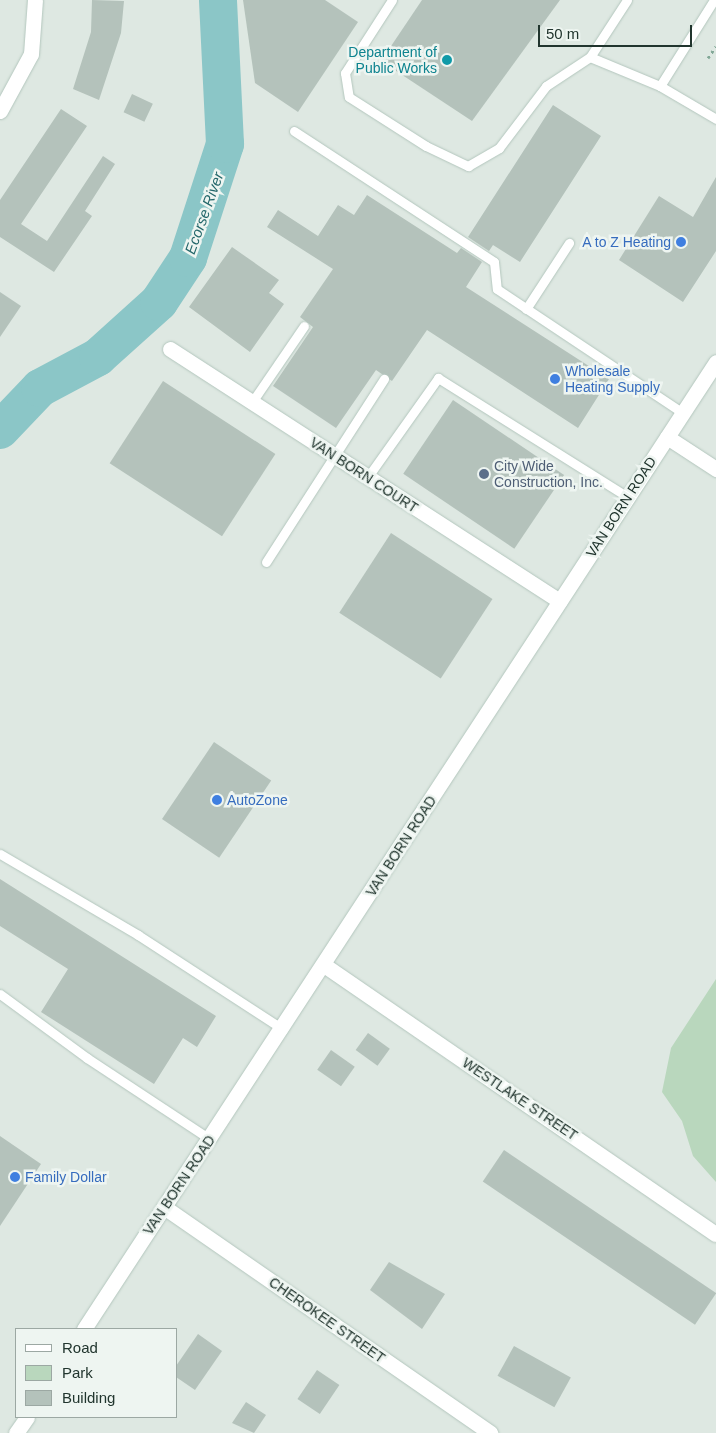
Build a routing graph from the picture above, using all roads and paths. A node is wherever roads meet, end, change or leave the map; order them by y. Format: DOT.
graph roads {
  1 [pos="36,0"];
  2 [pos="392,0"];
  3 [pos="627,0"];
  4 [pos="714,0"];
  5 [pos="716,46"];
  6 [pos="590,57"];
  7 [pos="708,58"];
  8 [pos="660,86"];
  9 [pos="0,111"];
  10 [pos="716,119"];
  11 [pos="294,131"];
  12 [pos="569,243"];
  13 [pos="526,309"];
  14 [pos="304,326"];
  15 [pos="170,349"];
  16 [pos="716,362"];
  17 [pos="384,379"];
  18 [pos="252,402"];
  19 [pos="683,413"];
  20 [pos="667,436"];
  21 [pos="335,456"];
  22 [pos="716,469"];
  23 [pos="368,478"];
  24 [pos="628,497"];
  25 [pos="266,562"];
  26 [pos="560,601"];
  27 [pos="0,854"];
  28 [pos="324,965"];
  29 [pos="0,994"];
  30 [pos="283,1029"];
  31 [pos="210,1139"];
  32 [pos="164,1207"];
  33 [pos="716,1234"];
  34 [pos="85,1328"];
  35 [pos="25,1418"];
  36 [pos="16,1433"];
  37 [pos="490,1433"];
  1 -- 9 [label="street"];
  2 -- 6 [label="lane"];
  3 -- 6 [label="lane"];
  4 -- 8 [label="lane"];
  5 -- 7 [label="path"];
  6 -- 8 [label="lane"];
  8 -- 10 [label="lane"];
  11 -- 13 [label="lane"];
  12 -- 13 [label="lane"];
  13 -- 19 [label="lane"];
  14 -- 18 [label="lane"];
  15 -- 18 [label="street, VAN BORN COURT"];
  16 -- 19 [label="street, VAN BORN ROAD"];
  17 -- 21 [label="lane"];
  18 -- 21 [label="street, VAN BORN COURT"];
  19 -- 20 [label="street, VAN BORN ROAD"];
  20 -- 22 [label="street"];
  20 -- 24 [label="street, VAN BORN ROAD"];
  21 -- 23 [label="street, VAN BORN COURT"];
  21 -- 25 [label="lane"];
  23 -- 24 [label="lane"];
  23 -- 26 [label="street, VAN BORN COURT"];
  24 -- 26 [label="street, VAN BORN ROAD"];
  26 -- 28 [label="street, VAN BORN ROAD"];
  27 -- 30 [label="lane"];
  28 -- 30 [label="street, VAN BORN ROAD"];
  28 -- 33 [label="street, WESTLAKE STREET"];
  29 -- 31 [label="lane"];
  30 -- 31 [label="street, VAN BORN ROAD"];
  31 -- 32 [label="street, VAN BORN ROAD"];
  32 -- 34 [label="street, VAN BORN ROAD"];
  32 -- 37 [label="street, CHEROKEE STREET"];
  35 -- 36 [label="street"];
}
